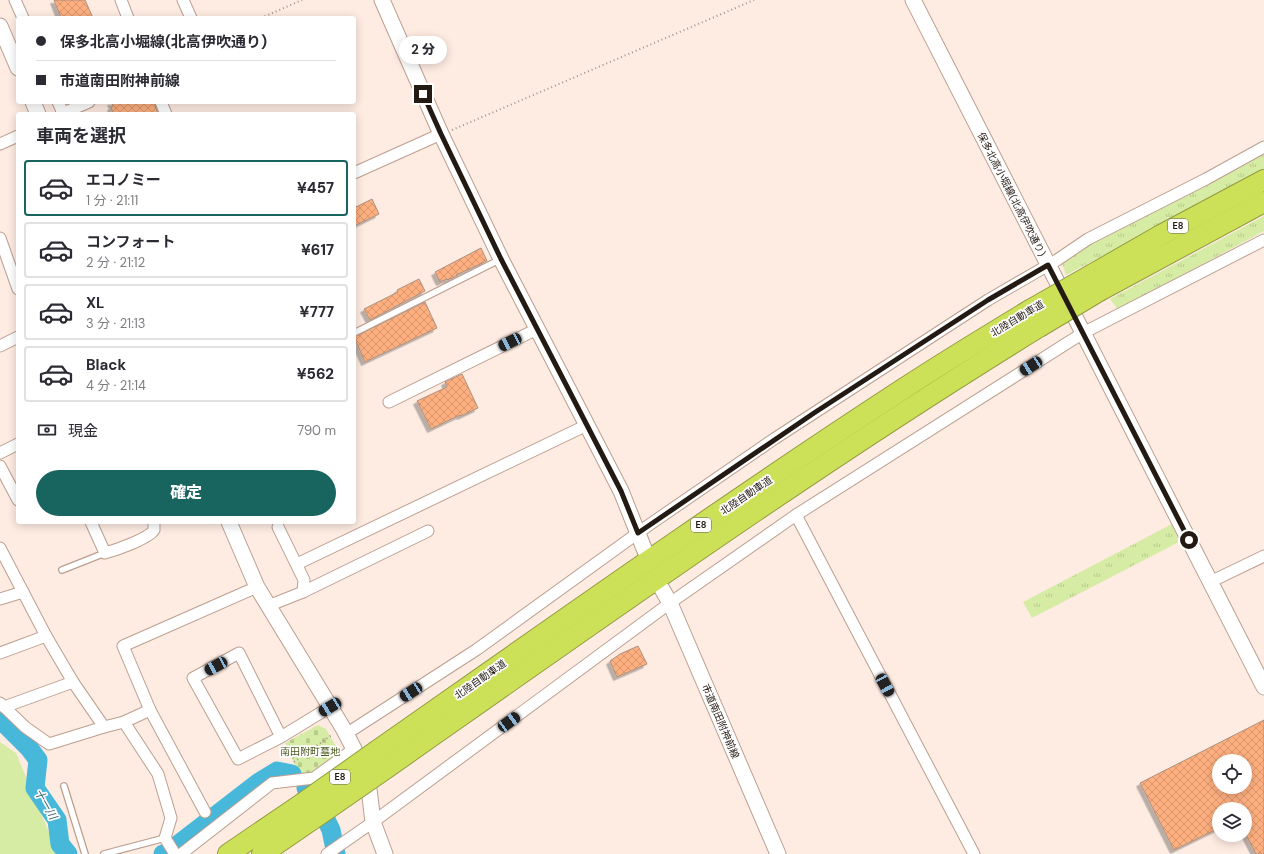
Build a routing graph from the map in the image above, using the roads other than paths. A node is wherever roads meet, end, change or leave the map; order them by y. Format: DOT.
graph roads {
  1 [pos="15,0"];
  2 [pos="121,0"];
  3 [pos="183,0"];
  4 [pos="382,0"];
  5 [pos="913,0"];
  6 [pos="22,16"];
  7 [pos="127,16"];
  8 [pos="190,16"];
  9 [pos="0,26"];
  10 [pos="16,63"];
  11 [pos="84,104"];
  12 [pos="64,112"];
  13 [pos="441,134"];
  14 [pos="16,137"];
  15 [pos="0,144"];
  16 [pos="1264,147"];
  17 [pos="356,172"];
  18 [pos="1264,180"];
  19 [pos="1264,202"];
  20 [pos="0,238"];
  21 [pos="1264,240"];
  22 [pos="501,259"];
  23 [pos="1048,265"];
  24 [pos="1097,282"];
  25 [pos="16,283"];
  26 [pos="537,329"];
  27 [pos="356,332"];
  28 [pos="1083,333"];
  29 [pos="16,338"];
  30 [pos="0,346"];
  31 [pos="389,402"];
  32 [pos="587,425"];
  33 [pos="16,445"];
  34 [pos="0,453"];
  35 [pos="0,466"];
  36 [pos="16,496"];
  37 [pos="796,515"];
  38 [pos="92,524"];
  39 [pos="154,524"];
  40 [pos="230,524"];
  41 [pos="278,527"];
  42 [pos="428,531"];
  43 [pos="638,533"];
  44 [pos="0,548"];
  45 [pos="646,551"];
  46 [pos="105,553"];
  47 [pos="1264,556"];
  48 [pos="297,564"];
  49 [pos="62,570"];
  50 [pos="1210,582"];
  51 [pos="257,587"];
  52 [pos="662,589"];
  53 [pos="23,592"];
  54 [pos="303,592"];
  55 [pos="0,599"];
  56 [pos="670,603"];
  57 [pos="268,606"];
  58 [pos="46,636"];
  59 [pos="0,653"];
  60 [pos="73,682"];
  61 [pos="1264,687"];
  62 [pos="2,705"];
  63 [pos="330,707"];
  64 [pos="150,710"];
  65 [pos="124,722"];
  66 [pos="104,727"];
  67 [pos="344,731"];
  68 [pos="281,737"];
  69 [pos="354,749"];
  70 [pos="64,786"];
  71 [pos="308,811"];
  72 [pos="205,812"];
  73 [pos="373,822"];
  74 [pos="167,840"];
  75 [pos="111,853"];
  76 [pos="85,854"];
  77 [pos="104,854"];
  78 [pos="175,854"];
  79 [pos="181,854"];
  80 [pos="228,854"];
  81 [pos="262,854"];
  82 [pos="327,854"];
  83 [pos="385,854"];
  84 [pos="778,854"];
  85 [pos="974,854"];
  1 -- 6 [label="street"];
  2 -- 7 [label="street"];
  3 -- 8 [label="street"];
  4 -- 13 [label="street"];
  5 -- 23 [label="street, 保多北高小堀線(北高伊吹通り)"];
  9 -- 10 [label="street"];
  11 -- 12 [label="street"];
  13 -- 17 [label="street"];
  13 -- 22 [label="street"];
  14 -- 15 [label="street"];
  16 -- 23 [label="street"];
  18 -- 24 [label="highway, 北陸自動車道 / E8"];
  19 -- 24 [label="highway, 北陸自動車道 / E8"];
  20 -- 25 [label="street"];
  21 -- 28 [label="street"];
  22 -- 26 [label="street"];
  22 -- 27 [label="lane"];
  23 -- 28 [label="street, 保多北高小堀線(北高伊吹通り)"];
  23 -- 43 [label="street"];
  24 -- 71 [label="highway, 北陸自動車道 / E8, bridge"];
  26 -- 31 [label="street"];
  26 -- 32 [label="street"];
  28 -- 37 [label="street"];
  28 -- 50 [label="street, 保多北高小堀線(北高伊吹通り)"];
  29 -- 30 [label="street"];
  32 -- 43 [label="street"];
  32 -- 48 [label="street"];
  33 -- 34 [label="street"];
  35 -- 36 [label="street"];
  37 -- 56 [label="street"];
  37 -- 85 [label="street"];
  38 -- 46 [label="street"];
  39 -- 46 [label="street"];
  40 -- 51 [label="street"];
  41 -- 48 [label="street"];
  42 -- 54 [label="street"];
  43 -- 45 [label="street"];
  43 -- 67 [label="street"];
  44 -- 53 [label="street"];
  46 -- 49 [label="lane"];
  47 -- 50 [label="street"];
  48 -- 54 [label="street"];
  50 -- 61 [label="street, 保多北高小堀線(北高伊吹通り)"];
  51 -- 57 [label="street"];
  51 -- 64 [label="street"];
  52 -- 56 [label="street, 市道南田附神前線"];
  53 -- 55 [label="street"];
  53 -- 58 [label="street"];
  54 -- 57 [label="street"];
  56 -- 73 [label="street"];
  56 -- 84 [label="street, 市道南田附神前線"];
  57 -- 63 [label="street"];
  58 -- 59 [label="street"];
  58 -- 60 [label="street"];
  60 -- 62 [label="street"];
  60 -- 66 [label="street"];
  62 -- 66 [label="street"];
  63 -- 67 [label="street"];
  63 -- 68 [label="street"];
  64 -- 65 [label="street"];
  64 -- 72 [label="street"];
  65 -- 66 [label="street"];
  65 -- 74 [label="street"];
  67 -- 69 [label="street"];
  68 -- 68 [label="street"];
  69 -- 73 [label="street"];
  69 -- 79 [label="street"];
  70 -- 76 [label="lane"];
  71 -- 80 [label="highway, 北陸自動車道 / E8"];
  71 -- 81 [label="highway, 北陸自動車道 / E8"];
  73 -- 82 [label="street"];
  73 -- 83 [label="street"];
  74 -- 75 [label="lane"];
  74 -- 78 [label="street"];
  75 -- 77 [label="lane"];
}
